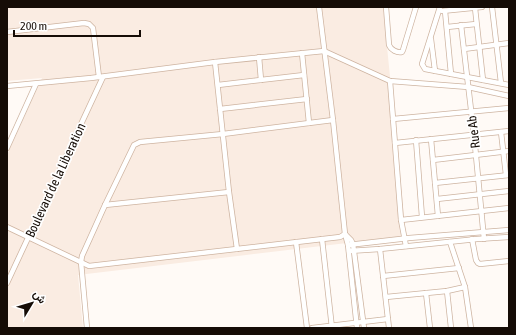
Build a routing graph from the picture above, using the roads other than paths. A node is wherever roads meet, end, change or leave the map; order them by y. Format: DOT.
graph roads {
  1 [pos="319,7"];
  2 [pos="386,7"];
  3 [pos="416,7"];
  4 [pos="482,7"];
  5 [pos="492,7"];
  6 [pos="474,8"];
  7 [pos="439,9"];
  8 [pos="445,11"];
  9 [pos="476,24"];
  10 [pos="461,25"];
  11 [pos="447,27"];
  12 [pos="7,32"];
  13 [pos="431,36"];
  14 [pos="509,43"];
  15 [pos="497,45"];
  16 [pos="479,47"];
  17 [pos="464,49"];
  18 [pos="324,50"];
  19 [pos="302,53"];
  20 [pos="259,57"];
  21 [pos="215,62"];
  22 [pos="435,71"];
  23 [pos="451,74"];
  24 [pos="304,75"];
  25 [pos="101,77"];
  26 [pos="467,78"];
  27 [pos="261,80"];
  28 [pos="483,80"];
  29 [pos="390,81"];
  30 [pos="501,83"];
  31 [pos="36,84"];
  32 [pos="218,85"];
  33 [pos="509,85"];
  34 [pos="7,86"];
  35 [pos="468,87"];
  36 [pos="509,96"];
  37 [pos="307,99"];
  38 [pos="509,108"];
  39 [pos="220,109"];
  40 [pos="471,112"];
  41 [pos="393,119"];
  42 [pos="333,120"];
  43 [pos="309,123"];
  44 [pos="509,131"];
  45 [pos="501,132"];
  46 [pos="223,134"];
  47 [pos="474,135"];
  48 [pos="431,139"];
  49 [pos="416,140"];
  50 [pos="395,142"];
  51 [pos="7,148"];
  52 [pos="509,151"];
  53 [pos="503,152"];
  54 [pos="476,155"];
  55 [pos="433,160"];
  56 [pos="507,175"];
  57 [pos="478,178"];
  58 [pos="436,183"];
  59 [pos="509,191"];
  60 [pos="229,192"];
  61 [pos="480,194"];
  62 [pos="437,199"];
  63 [pos="105,205"];
  64 [pos="509,208"];
  65 [pos="481,211"];
  66 [pos="438,216"];
  67 [pos="422,217"];
  68 [pos="402,220"];
  69 [pos="7,226"];
  70 [pos="509,230"];
  71 [pos="483,232"];
  72 [pos="345,234"];
  73 [pos="28,236"];
  74 [pos="509,237"];
  75 [pos="404,238"];
  76 [pos="322,239"];
  77 [pos="472,239"];
  78 [pos="484,239"];
  79 [pos="296,242"];
  80 [pos="450,242"];
  81 [pos="351,244"];
  82 [pos="406,246"];
  83 [pos="237,249"];
  84 [pos="380,249"];
  85 [pos="354,250"];
  86 [pos="349,251"];
  87 [pos="509,261"];
  88 [pos="81,262"];
  89 [pos="459,268"];
  90 [pos="383,276"];
  91 [pos="7,283"];
  92 [pos="466,287"];
  93 [pos="447,291"];
  94 [pos="426,293"];
  95 [pos="386,297"];
  96 [pos="388,318"];
  97 [pos="363,322"];
  98 [pos="357,325"];
  99 [pos="332,327"];
  100 [pos="87,328"];
  101 [pos="307,328"];
  102 [pos="312,328"];
  103 [pos="364,328"];
  104 [pos="389,328"];
  105 [pos="430,328"];
  106 [pos="450,328"];
  107 [pos="471,328"];
  1 -- 18 [label="street"];
  2 -- 3 [label="street"];
  4 -- 6 [label="street"];
  5 -- 15 [label="street"];
  6 -- 8 [label="street"];
  6 -- 9 [label="street"];
  7 -- 8 [label="street"];
  7 -- 13 [label="street"];
  8 -- 11 [label="street"];
  9 -- 10 [label="street"];
  9 -- 16 [label="street"];
  10 -- 11 [label="street"];
  10 -- 17 [label="street, Rue Ab"];
  11 -- 23 [label="street"];
  12 -- 25 [label="street"];
  13 -- 22 [label="street"];
  13 -- 22 [label="street"];
  14 -- 15 [label="street"];
  15 -- 16 [label="street"];
  15 -- 30 [label="street"];
  16 -- 17 [label="street"];
  16 -- 28 [label="street"];
  17 -- 26 [label="street, Rue Ab"];
  18 -- 19 [label="street"];
  18 -- 29 [label="street"];
  18 -- 42 [label="street"];
  19 -- 20 [label="street"];
  19 -- 24 [label="street"];
  20 -- 21 [label="street"];
  20 -- 27 [label="street"];
  21 -- 25 [label="street"];
  21 -- 32 [label="street"];
  22 -- 23 [label="street"];
  23 -- 26 [label="street"];
  24 -- 27 [label="street"];
  24 -- 37 [label="street"];
  25 -- 31 [label="street"];
  25 -- 73 [label="street, Boulevard de la Liberation"];
  26 -- 28 [label="street"];
  26 -- 35 [label="street, Rue Ab"];
  27 -- 32 [label="street"];
  28 -- 30 [label="street"];
  29 -- 35 [label="street"];
  29 -- 41 [label="street"];
  30 -- 33 [label="street"];
  31 -- 34 [label="street"];
  31 -- 51 [label="street"];
  32 -- 39 [label="street"];
  35 -- 36 [label="street"];
  35 -- 40 [label="street, Rue Ab"];
  37 -- 39 [label="street"];
  37 -- 43 [label="street"];
  38 -- 40 [label="street"];
  39 -- 46 [label="street"];
  40 -- 41 [label="street"];
  40 -- 47 [label="street, Rue Ab"];
  41 -- 50 [label="street"];
  42 -- 43 [label="street"];
  42 -- 72 [label="street"];
  43 -- 46 [label="street"];
  44 -- 45 [label="street"];
  45 -- 47 [label="street"];
  45 -- 53 [label="street"];
  46 -- 60 [label="street"];
  46 -- 63 [label="street"];
  47 -- 48 [label="street"];
  47 -- 54 [label="street, Rue Ab"];
  48 -- 49 [label="street"];
  48 -- 55 [label="street"];
  49 -- 50 [label="street"];
  49 -- 67 [label="street"];
  50 -- 68 [label="street"];
  52 -- 53 [label="street"];
  53 -- 54 [label="street"];
  53 -- 56 [label="street"];
  54 -- 55 [label="street"];
  54 -- 57 [label="street, Rue Ab"];
  55 -- 58 [label="street"];
  56 -- 57 [label="street"];
  57 -- 58 [label="street"];
  57 -- 61 [label="street, Rue Ab"];
  58 -- 62 [label="street"];
  59 -- 61 [label="street"];
  60 -- 63 [label="street"];
  60 -- 83 [label="street"];
  61 -- 62 [label="street"];
  61 -- 65 [label="street, Rue Ab"];
  62 -- 66 [label="street"];
  63 -- 88 [label="street"];
  64 -- 65 [label="street"];
  65 -- 66 [label="street"];
  65 -- 71 [label="street, Rue Ab"];
  66 -- 67 [label="street"];
  67 -- 68 [label="street"];
  68 -- 75 [label="street"];
  69 -- 73 [label="street"];
  70 -- 71 [label="street"];
  71 -- 75 [label="street"];
  71 -- 78 [label="street, Rue Ab"];
  72 -- 76 [label="street"];
  72 -- 81 [label="street"];
  73 -- 88 [label="street"];
  73 -- 91 [label="street, Boulevard de la Liberation"];
  74 -- 78 [label="street"];
  75 -- 81 [label="street"];
  75 -- 82 [label="street"];
  76 -- 79 [label="street"];
  76 -- 99 [label="street"];
  77 -- 78 [label="street"];
  77 -- 80 [label="street"];
  77 -- 87 [label="street"];
  79 -- 83 [label="street"];
  79 -- 101 [label="street"];
  80 -- 82 [label="street"];
  80 -- 89 [label="street"];
  81 -- 85 [label="street"];
  81 -- 86 [label="street"];
  82 -- 84 [label="street"];
  83 -- 88 [label="street"];
  84 -- 85 [label="street"];
  84 -- 90 [label="street"];
  85 -- 86 [label="street"];
  85 -- 97 [label="street"];
  86 -- 98 [label="street"];
  88 -- 100 [label="street"];
  89 -- 90 [label="street"];
  89 -- 92 [label="street"];
  90 -- 95 [label="street"];
  92 -- 93 [label="street"];
  92 -- 107 [label="street"];
  93 -- 94 [label="street"];
  93 -- 106 [label="street"];
  94 -- 95 [label="street"];
  94 -- 105 [label="street"];
  95 -- 96 [label="street"];
  96 -- 97 [label="street"];
  96 -- 104 [label="street"];
  97 -- 98 [label="street"];
  97 -- 103 [label="street"];
  98 -- 99 [label="street"];
  99 -- 102 [label="street"];
}
